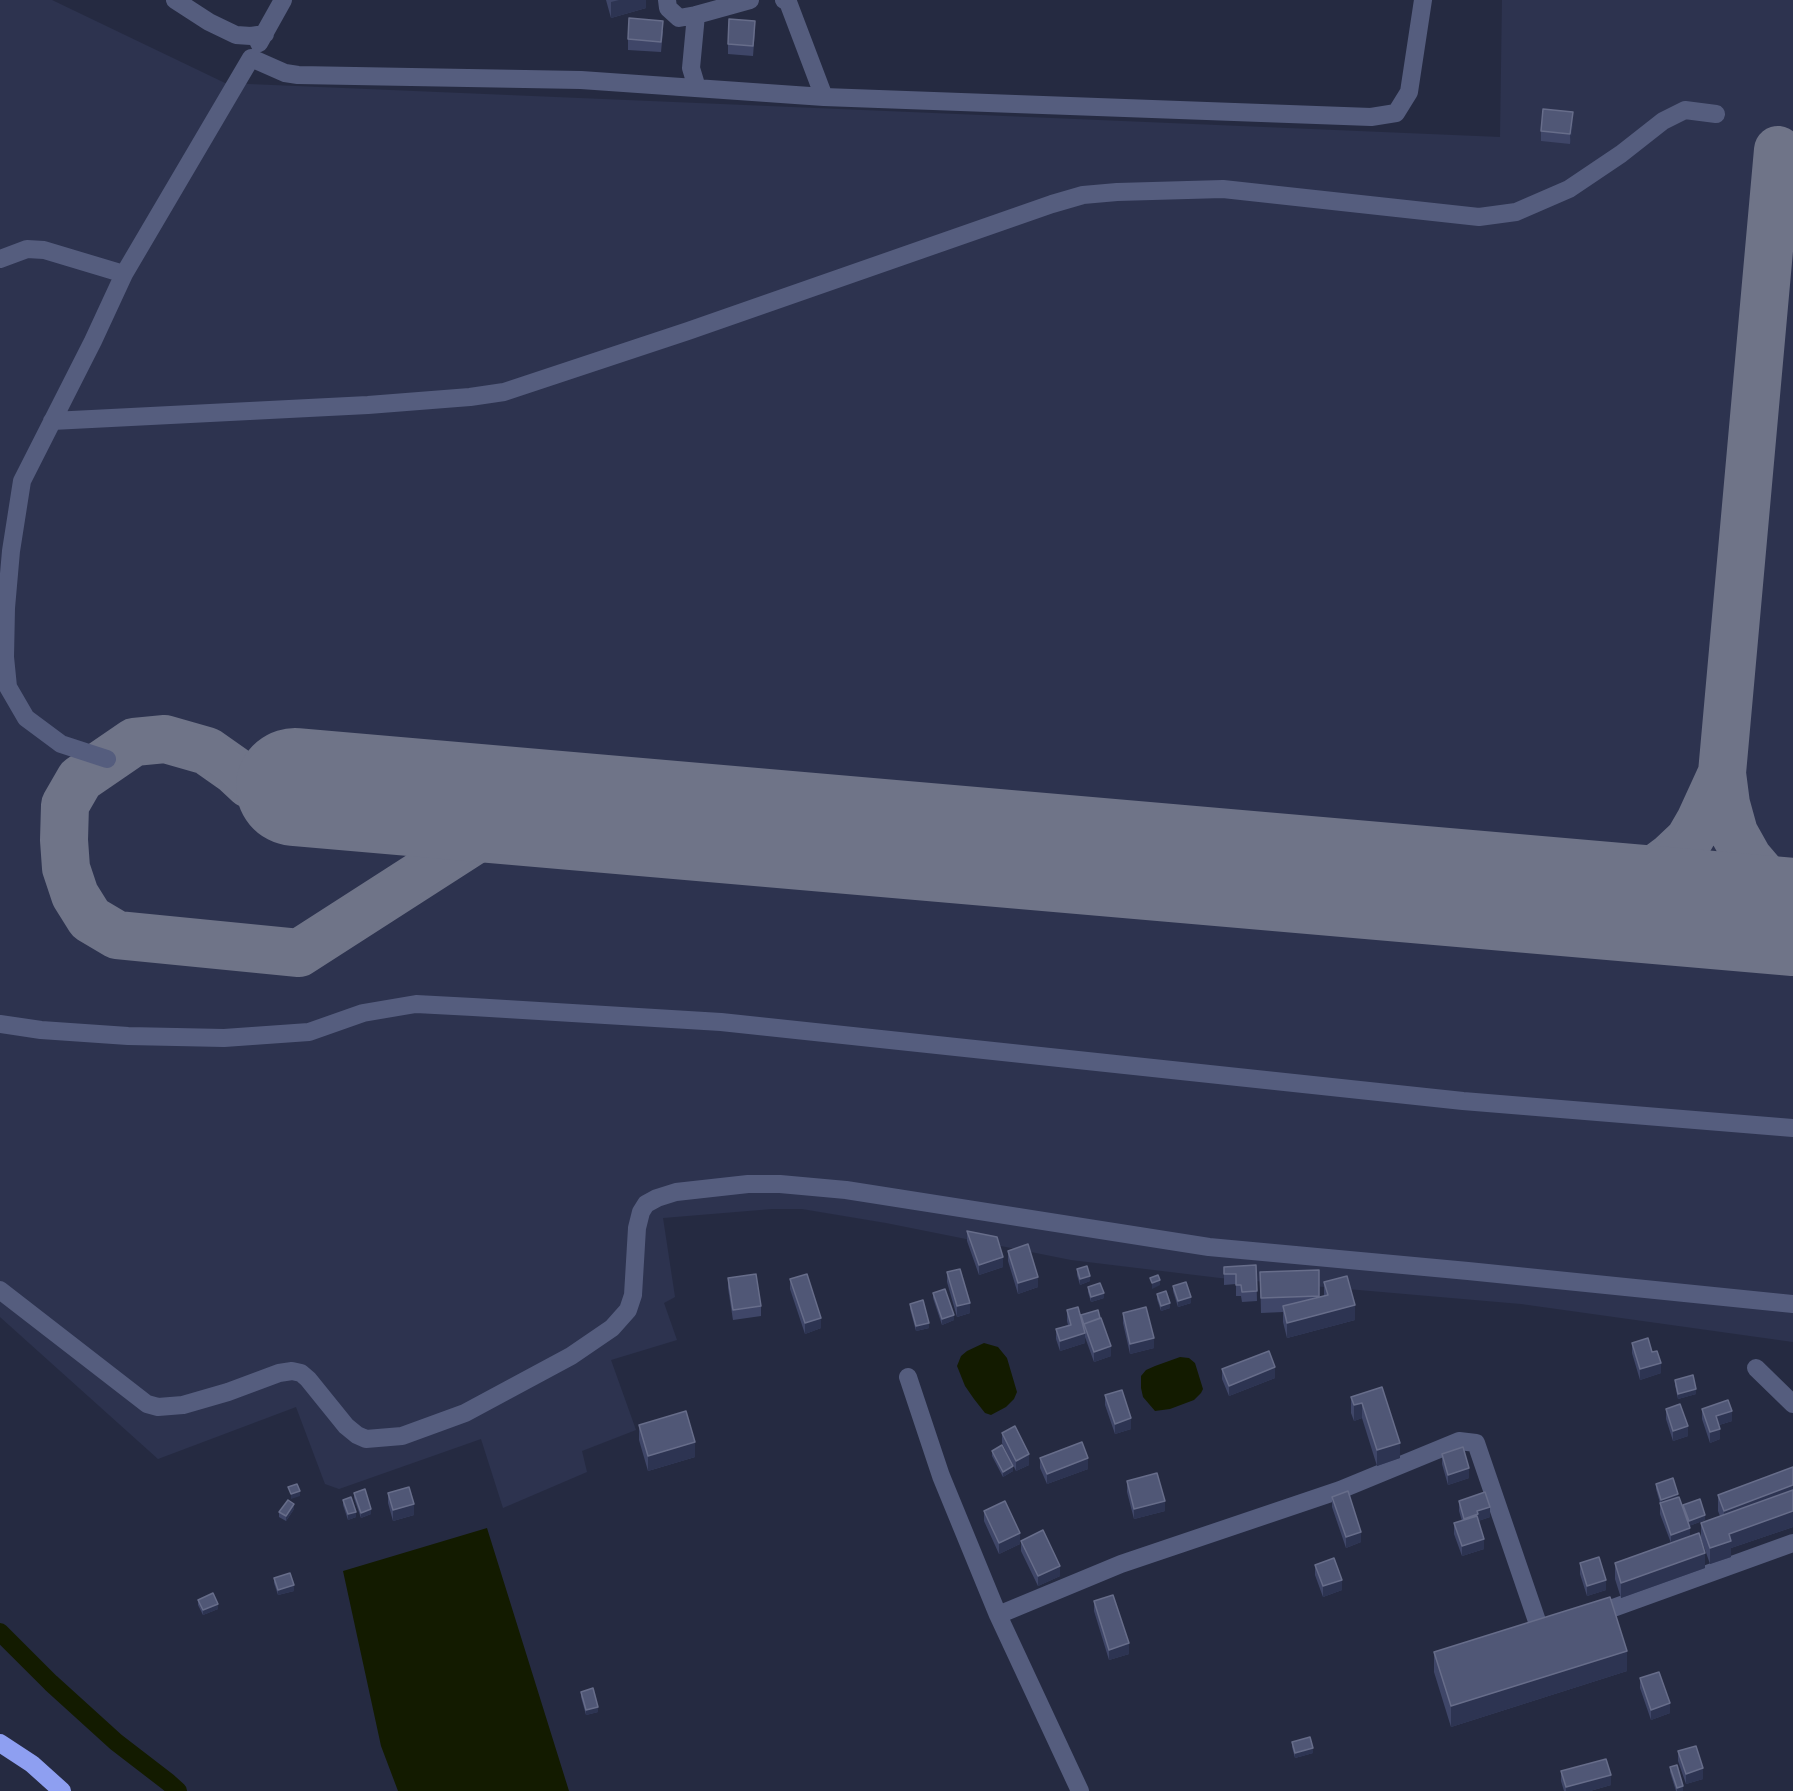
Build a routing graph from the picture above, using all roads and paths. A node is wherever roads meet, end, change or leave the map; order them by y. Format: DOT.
graph roads {
  1 [pos="175,0"];
  2 [pos="283,0"];
  3 [pos="667,0"];
  4 [pos="750,0"];
  5 [pos="784,0"];
  6 [pos="1423,0"];
  7 [pos="725,3"];
  8 [pos="696,15"];
  9 [pos="729,29"];
  10 [pos="264,34"];
  11 [pos="251,58"];
  12 [pos="697,88"];
  13 [pos="824,97"];
  14 [pos="1716,114"];
  15 [pos="0,259"];
  16 [pos="124,274"];
  17 [pos="52,421"];
  18 [pos="107,759"];
  19 [pos="0,1024"];
  20 [pos="1793,1128"];
  21 [pos="0,1290"];
  22 [pos="1793,1304"];
  23 [pos="1756,1368"];
  24 [pos="909,1377"];
  25 [pos="1793,1404"];
  26 [pos="1793,1543"];
  27 [pos="998,1615"];
  28 [pos="0,1743"];
  29 [pos="62,1791"];
  30 [pos="1080,1791"];
  1 -- 10 [label="street"];
  2 -- 10 [label="street"];
  3 -- 8 [label="street"];
  4 -- 7 [label="street"];
  5 -- 13 [label="street"];
  6 -- 13 [label="street"];
  7 -- 8 [label="street"];
  7 -- 9 [label="street"];
  8 -- 12 [label="street"];
  10 -- 11 [label="street"];
  11 -- 12 [label="street"];
  11 -- 16 [label="street"];
  12 -- 13 [label="street"];
  14 -- 17 [label="street"];
  15 -- 16 [label="street"];
  16 -- 17 [label="street"];
  17 -- 18 [label="street"];
  19 -- 20 [label="street"];
  21 -- 22 [label="street"];
  23 -- 25 [label="street"];
  24 -- 27 [label="street"];
  26 -- 27 [label="street"];
  27 -- 30 [label="street"];
  28 -- 29 [label="highway"];
}
